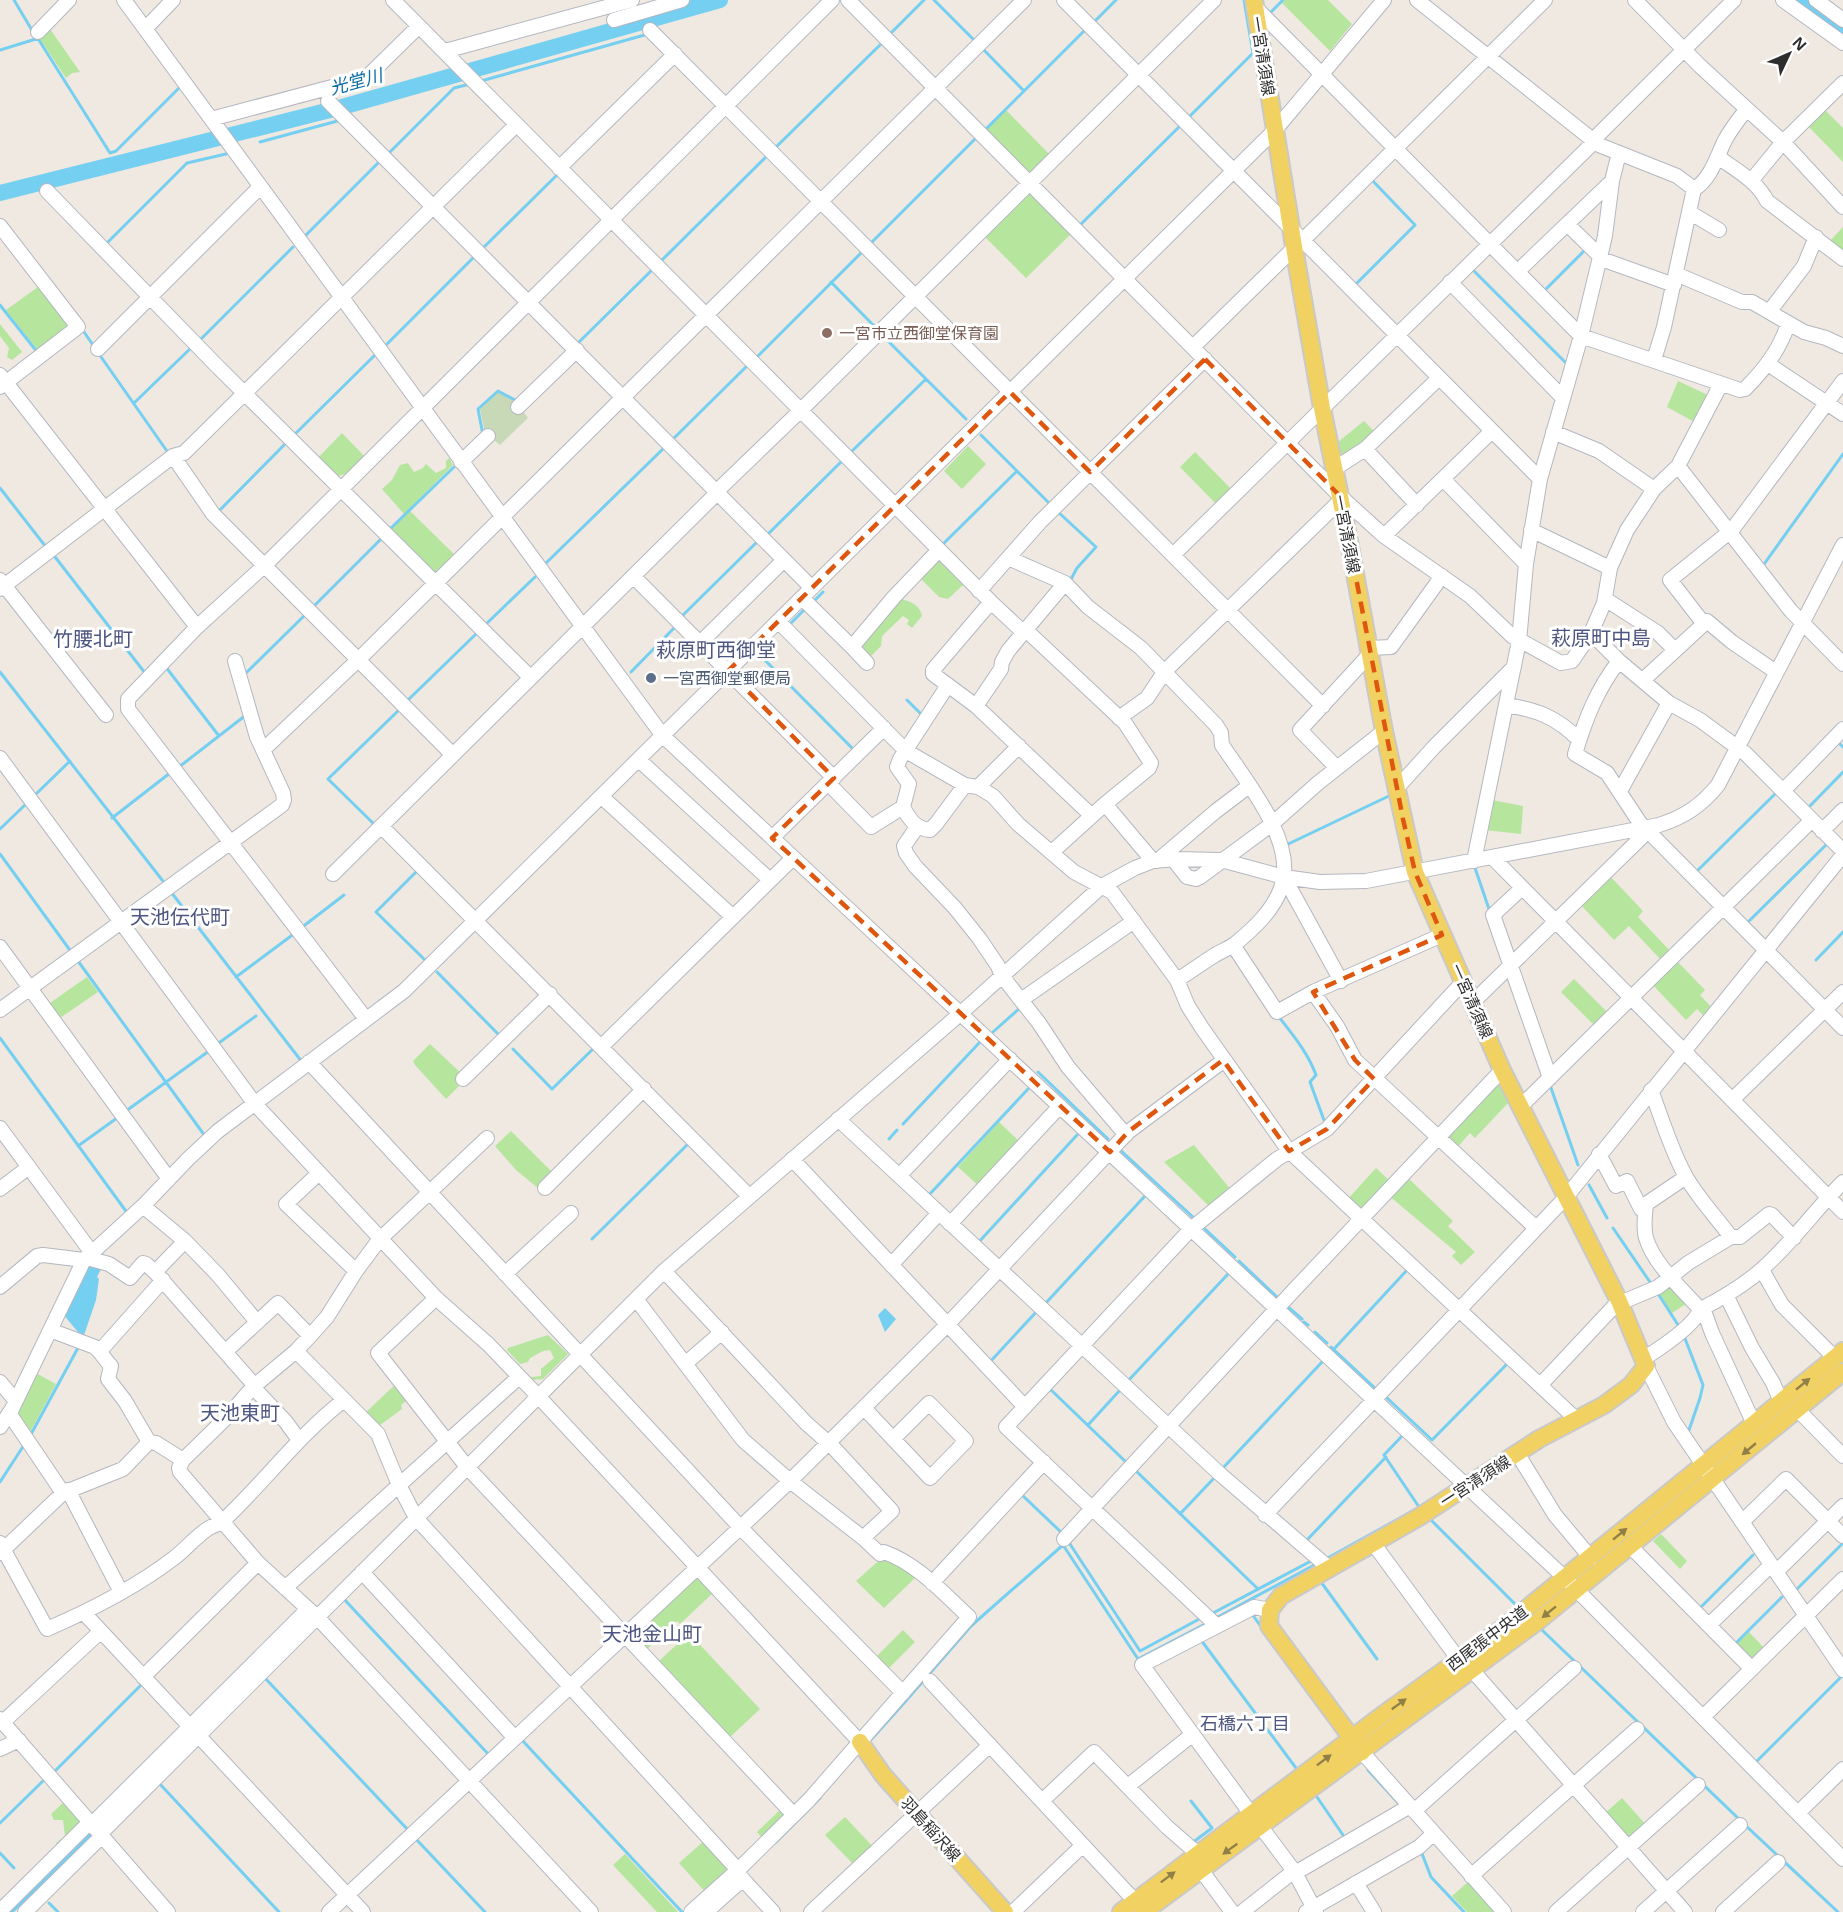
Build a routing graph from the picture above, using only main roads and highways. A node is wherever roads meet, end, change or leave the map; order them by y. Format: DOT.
graph roads {
  1 [pos="1252,2"];
  2 [pos="1840,1360"];
  3 [pos="1708,1472"];
  4 [pos="1571,1584"];
  5 [pos="860,1742"];
  6 [pos="1357,1745"];
  7 [pos="1140,1907"];
  8 [pos="1005,1912"];
  9 [pos="1121,1912"];
  1 -- 6 [label="main road, 一宮清須線"];
  3 -- 2 [label="main road, 西尾張中央道, one-way"];
  2 -- 3 [label="main road, 西尾張中央道, one-way"];
  3 -- 4 [label="main road, 西尾張中央道"];
  4 -- 3 [label="main road, 西尾張中央道, one-way"];
  4 -- 6 [label="main road, 西尾張中央道"];
  5 -- 8 [label="main road, 羽島稲沢線"];
  6 -- 7 [label="main road, 西尾張中央道"];
  7 -- 9 [label="main road, 西尾張中央道"];
}
